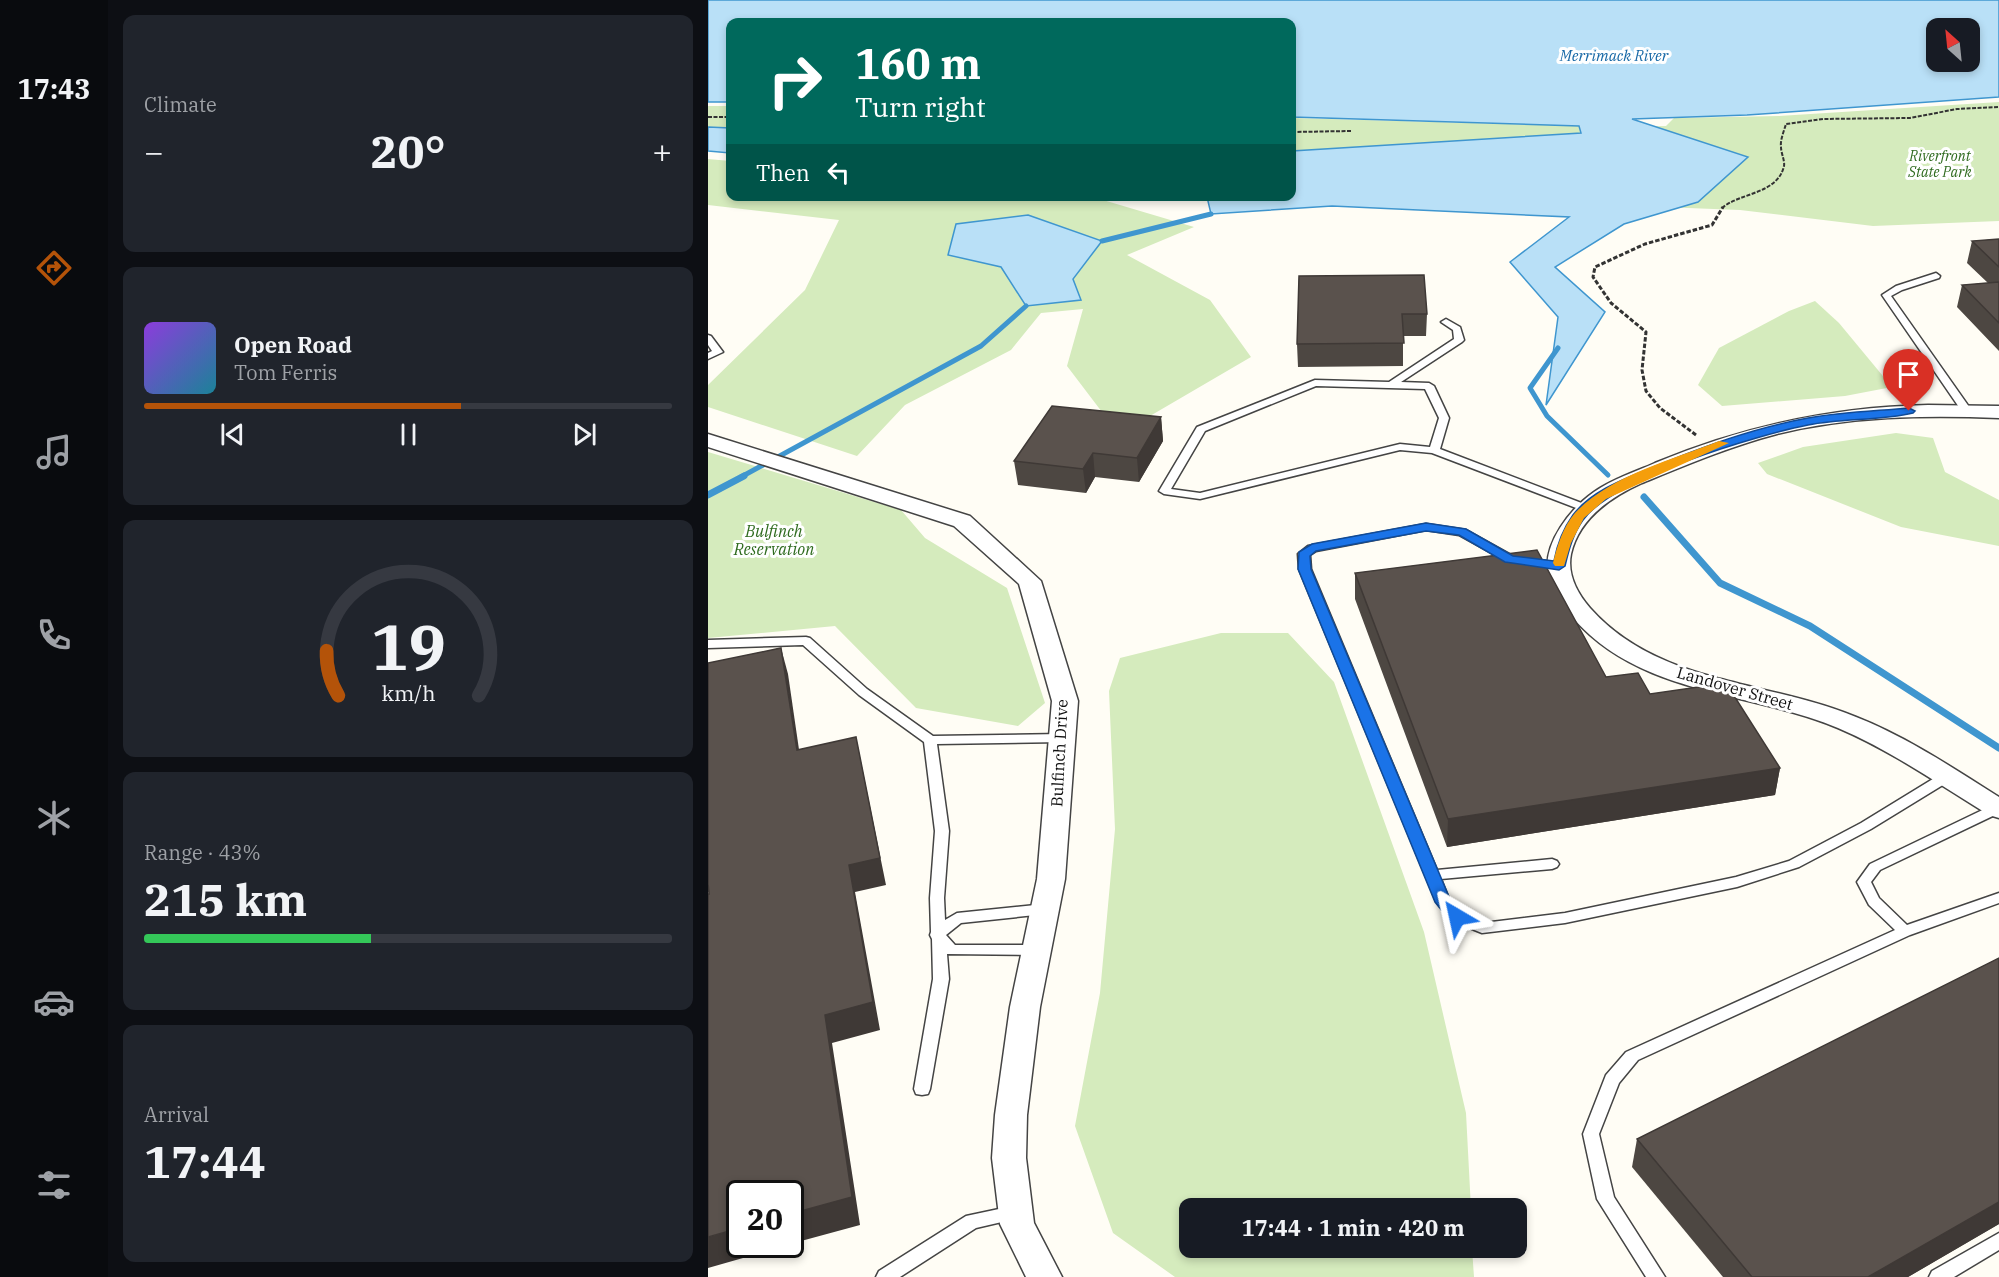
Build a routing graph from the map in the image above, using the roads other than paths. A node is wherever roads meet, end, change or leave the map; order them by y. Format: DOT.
graph roads {
  1 [pos="1936,276"];
  2 [pos="1446,322"];
  3 [pos="708,338"];
  4 [pos="708,356"];
  5 [pos="1392,384"];
  6 [pos="1967,411"];
  7 [pos="1999,412"];
  8 [pos="708,440"];
  9 [pos="1434,450"];
  10 [pos="1588,509"];
  11 [pos="1510,559"];
  12 [pos="1483,561"];
  13 [pos="1559,566"];
  14 [pos="708,644"];
  15 [pos="1062,738"];
  16 [pos="930,740"];
  17 [pos="1946,777"];
  18 [pos="1998,809"];
  19 [pos="1552,864"];
  20 [pos="1432,875"];
  21 [pos="1999,898"];
  22 [pos="1045,909"];
  23 [pos="1905,931"];
  24 [pos="937,935"];
  25 [pos="1036,950"];
  26 [pos="922,1089"];
  27 [pos="1016,1213"];
  28 [pos="1999,1241"];
  29 [pos="885,1277"];
  30 [pos="1044,1277"];
  31 [pos="1656,1277"];
  32 [pos="1938,1277"];
  1 -- 6 [label="lane"];
  2 -- 5 [label="lane"];
  3 -- 4 [label="lane"];
  5 -- 9 [label="lane"];
  5 -- 9 [label="lane"];
  6 -- 7 [label="street"];
  6 -- 10 [label="street"];
  8 -- 15 [label="street, Bulfinch Drive"];
  9 -- 10 [label="lane"];
  10 -- 13 [label="street"];
  11 -- 12 [label="lane"];
  11 -- 13 [label="lane"];
  11 -- 20 [label="lane"];
  13 -- 17 [label="street, Landover Street"];
  14 -- 16 [label="lane"];
  15 -- 16 [label="lane"];
  15 -- 22 [label="street, Bulfinch Drive"];
  16 -- 24 [label="lane"];
  17 -- 18 [label="street, Landover Street"];
  17 -- 20 [label="lane"];
  18 -- 23 [label="lane"];
  19 -- 20 [label="lane"];
  21 -- 23 [label="lane"];
  22 -- 24 [label="lane"];
  22 -- 25 [label="street, Bulfinch Drive"];
  23 -- 31 [label="lane"];
  24 -- 25 [label="lane"];
  24 -- 26 [label="lane"];
  25 -- 27 [label="street, Bulfinch Drive"];
  27 -- 29 [label="lane"];
  27 -- 30 [label="street, Bulfinch Drive"];
  28 -- 32 [label="lane"];
}
